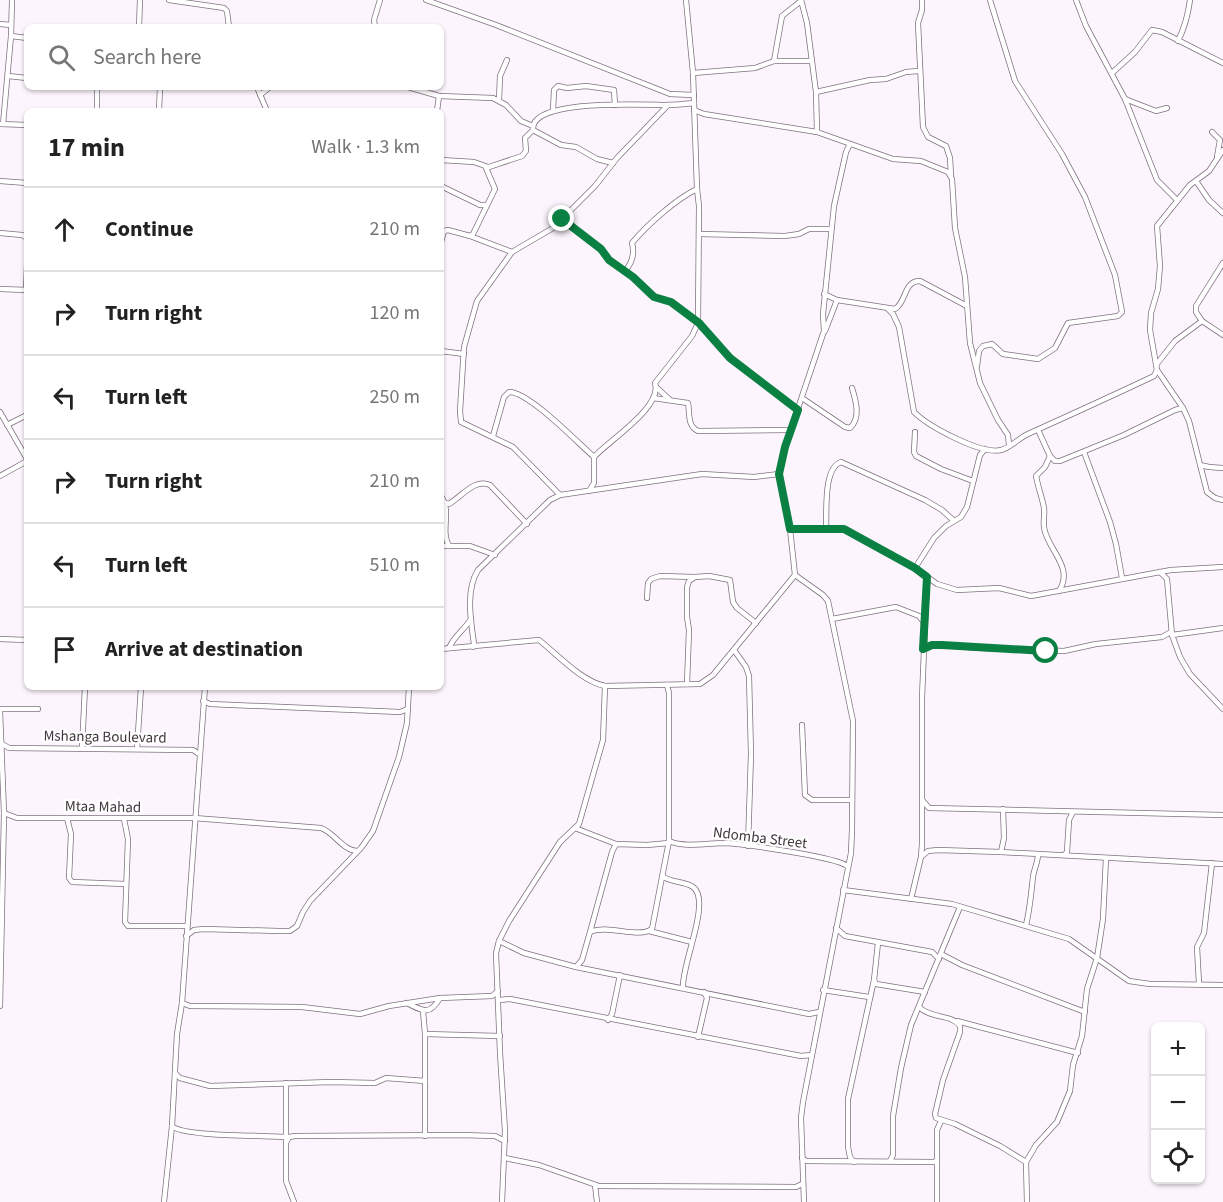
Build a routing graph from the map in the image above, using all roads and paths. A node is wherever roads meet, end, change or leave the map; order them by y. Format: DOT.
graph roads {
  1 [pos="12,0"];
  2 [pos="140,0"];
  3 [pos="169,0"];
  4 [pos="380,0"];
  5 [pos="426,0"];
  6 [pos="686,0"];
  7 [pos="922,0"];
  8 [pos="990,0"];
  9 [pos="1076,0"];
  10 [pos="1190,0"];
  11 [pos="801,1"];
  12 [pos="0,24"];
  13 [pos="139,24"];
  14 [pos="229,24"];
  15 [pos="375,24"];
  16 [pos="11,25"];
  17 [pos="11,36"];
  18 [pos="24,38"];
  19 [pos="1178,40"];
  20 [pos="507,60"];
  21 [pos="811,61"];
  22 [pos="774,62"];
  23 [pos="1223,63"];
  24 [pos="919,71"];
  25 [pos="693,73"];
  26 [pos="1112,73"];
  27 [pos="8,76"];
  28 [pos="24,78"];
  29 [pos="97,90"];
  30 [pos="160,90"];
  31 [pos="258,90"];
  32 [pos="266,90"];
  33 [pos="419,90"];
  34 [pos="816,92"];
  35 [pos="670,93"];
  36 [pos="260,95"];
  37 [pos="694,95"];
  38 [pos="440,96"];
  39 [pos="1125,99"];
  40 [pos="500,100"];
  41 [pos="694,103"];
  42 [pos="615,105"];
  43 [pos="661,105"];
  44 [pos="668,105"];
  45 [pos="97,108"];
  46 [pos="159,108"];
  47 [pos="266,108"];
  48 [pos="438,108"];
  49 [pos="1167,108"];
  50 [pos="694,110"];
  51 [pos="553,111"];
  52 [pos="1,124"];
  53 [pos="24,125"];
  54 [pos="533,128"];
  55 [pos="817,132"];
  56 [pos="1212,132"];
  57 [pos="850,144"];
  58 [pos="1223,150"];
  59 [pos="1216,159"];
  60 [pos="444,160"];
  61 [pos="613,163"];
  62 [pos="488,167"];
  63 [pos="951,176"];
  64 [pos="0,181"];
  65 [pos="1196,181"];
  66 [pos="24,183"];
  67 [pos="444,187"];
  68 [pos="697,189"];
  69 [pos="1177,200"];
  70 [pos="488,204"];
  71 [pos="1223,213"];
  72 [pos="562,219"];
  73 [pos="831,229"];
  74 [pos="444,231"];
  75 [pos="0,233"];
  76 [pos="700,234"];
  77 [pos="24,235"];
  78 [pos="470,236"];
  79 [pos="512,252"];
  80 [pos="1223,263"];
  81 [pos="625,271"];
  82 [pos="0,289"];
  83 [pos="24,290"];
  84 [pos="824,294"];
  85 [pos="837,300"];
  86 [pos="967,306"];
  87 [pos="899,307"];
  88 [pos="888,309"];
  89 [pos="897,321"];
  90 [pos="1202,321"];
  91 [pos="699,323"];
  92 [pos="824,331"];
  93 [pos="1223,335"];
  94 [pos="444,351"];
  95 [pos="464,354"];
  96 [pos="1157,368"];
  97 [pos="977,369"];
  98 [pos="657,388"];
  99 [pos="852,388"];
  100 [pos="653,398"];
  101 [pos="802,398"];
  102 [pos="670,400"];
  103 [pos="1183,408"];
  104 [pos="798,410"];
  105 [pos="0,412"];
  106 [pos="24,416"];
  107 [pos="7,425"];
  108 [pos="791,430"];
  109 [pos="1038,430"];
  110 [pos="915,432"];
  111 [pos="1008,435"];
  112 [pos="493,436"];
  113 [pos="1018,439"];
  114 [pos="1010,445"];
  115 [pos="978,447"];
  116 [pos="985,449"];
  117 [pos="1084,452"];
  118 [pos="24,455"];
  119 [pos="980,455"];
  120 [pos="1050,456"];
  121 [pos="594,457"];
  122 [pos="24,462"];
  123 [pos="1200,465"];
  124 [pos="1223,468"];
  125 [pos="779,474"];
  126 [pos="0,476"];
  127 [pos="973,481"];
  128 [pos="589,491"];
  129 [pos="560,495"];
  130 [pos="444,500"];
  131 [pos="1223,500"];
  132 [pos="446,503"];
  133 [pos="953,520"];
  134 [pos="527,524"];
  135 [pos="826,528"];
  136 [pos="790,529"];
  137 [pos="444,546"];
  138 [pos="449,546"];
  139 [pos="495,555"];
  140 [pos="1223,567"];
  141 [pos="915,568"];
  142 [pos="1171,570"];
  143 [pos="1160,572"];
  144 [pos="795,575"];
  145 [pos="695,577"];
  146 [pos="927,577"];
  147 [pos="1122,578"];
  148 [pos="1167,579"];
  149 [pos="1058,592"];
  150 [pos="647,598"];
  151 [pos="471,619"];
  152 [pos="832,619"];
  153 [pos="756,623"];
  154 [pos="926,624"];
  155 [pos="1223,628"];
  156 [pos="1172,634"];
  157 [pos="0,639"];
  158 [pos="24,640"];
  159 [pos="473,646"];
  160 [pos="449,648"];
  161 [pos="444,649"];
  162 [pos="923,649"];
  163 [pos="734,650"];
  164 [pos="687,684"];
  165 [pos="667,685"];
  166 [pos="605,686"];
  167 [pos="85,690"];
  168 [pos="141,690"];
  169 [pos="204,690"];
  170 [pos="409,690"];
  171 [pos="203,701"];
  172 [pos="38,709"];
  173 [pos="408,709"];
  174 [pos="1223,709"];
  175 [pos="0,710"];
  176 [pos="802,725"];
  177 [pos="2,744"];
  178 [pos="200,745"];
  179 [pos="9,748"];
  180 [pos="82,748"];
  181 [pos="137,749"];
  182 [pos="193,750"];
  183 [pos="199,754"];
  184 [pos="2,756"];
  185 [pos="852,800"];
  186 [pos="923,801"];
  187 [pos="929,808"];
  188 [pos="1003,809"];
  189 [pos="923,812"];
  190 [pos="1073,812"];
  191 [pos="4,813"];
  192 [pos="1223,815"];
  193 [pos="11,817"];
  194 [pos="67,818"];
  195 [pos="194,818"];
  196 [pos="124,819"];
  197 [pos="4,824"];
  198 [pos="575,828"];
  199 [pos="669,842"];
  200 [pos="616,844"];
  201 [pos="922,844"];
  202 [pos="748,846"];
  203 [pos="357,851"];
  204 [pos="928,851"];
  205 [pos="1001,852"];
  206 [pos="1038,854"];
  207 [pos="1064,855"];
  208 [pos="921,857"];
  209 [pos="1106,858"];
  210 [pos="1212,863"];
  211 [pos="1223,864"];
  212 [pos="848,866"];
  213 [pos="2,867"];
  214 [pos="662,876"];
  215 [pos="126,884"];
  216 [pos="843,890"];
  217 [pos="911,899"];
  218 [pos="960,907"];
  219 [pos="186,925"];
  220 [pos="1026,925"];
  221 [pos="836,928"];
  222 [pos="194,930"];
  223 [pos="649,931"];
  224 [pos="590,932"];
  225 [pos="186,936"];
  226 [pos="499,941"];
  227 [pos="692,942"];
  228 [pos="878,943"];
  229 [pos="940,956"];
  230 [pos="1098,958"];
  231 [pos="582,960"];
  232 [pos="576,967"];
  233 [pos="587,969"];
  234 [pos="620,975"];
  235 [pos="874,980"];
  236 [pos="1199,984"];
  237 [pos="1223,985"];
  238 [pos="683,988"];
  239 [pos="823,990"];
  240 [pos="498,991"];
  241 [pos="704,992"];
  242 [pos="925,992"];
  243 [pos="869,997"];
  244 [pos="440,998"];
  245 [pos="499,1000"];
  246 [pos="407,1003"];
  247 [pos="185,1004"];
  248 [pos="0,1006"];
  249 [pos="919,1007"];
  250 [pos="423,1011"];
  251 [pos="819,1012"];
  252 [pos="1084,1012"];
  253 [pos="608,1020"];
  254 [pos="954,1020"];
  255 [pos="425,1034"];
  256 [pos="500,1036"];
  257 [pos="698,1037"];
  258 [pos="1078,1053"];
  259 [pos="811,1054"];
  260 [pos="177,1079"];
  261 [pos="425,1081"];
  262 [pos="286,1083"];
  263 [pos="940,1121"];
  264 [pos="172,1126"];
  265 [pos="506,1131"];
  266 [pos="425,1136"];
  267 [pos="495,1136"];
  268 [pos="287,1139"];
  269 [pos="505,1142"];
  270 [pos="505,1158"];
  271 [pos="802,1158"];
  272 [pos="937,1160"];
  273 [pos="890,1161"];
  274 [pos="854,1162"];
  275 [pos="1026,1162"];
  276 [pos="802,1184"];
  277 [pos="595,1185"];
  278 [pos="164,1202"];
  279 [pos="294,1202"];
  280 [pos="502,1202"];
  281 [pos="597,1202"];
  282 [pos="804,1202"];
  283 [pos="937,1202"];
  284 [pos="1027,1202"];
  1 -- 16 [label="street"];
  2 -- 13 [label="street"];
  3 -- 14 [label="street"];
  4 -- 15 [label="street"];
  5 -- 35 [label="street"];
  6 -- 25 [label="street"];
  7 -- 24 [label="street"];
  8 -- 97 [label="street"];
  9 -- 26 [label="street"];
  10 -- 19 [label="street"];
  11 -- 21 [label="street"];
  11 -- 22 [label="street"];
  12 -- 16 [label="street"];
  16 -- 17 [label="street"];
  17 -- 18 [label="street"];
  17 -- 27 [label="street"];
  19 -- 23 [label="street"];
  19 -- 26 [label="street"];
  20 -- 40 [label="street"];
  21 -- 22 [label="street"];
  21 -- 34 [label="street"];
  22 -- 25 [label="street"];
  24 -- 34 [label="street"];
  24 -- 63 [label="street"];
  25 -- 37 [label="street"];
  26 -- 39 [label="street"];
  27 -- 28 [label="street"];
  27 -- 52 [label="street"];
  29 -- 45 [label="street"];
  30 -- 46 [label="street"];
  31 -- 36 [label="street"];
  32 -- 36 [label="street"];
  33 -- 38 [label="street"];
  34 -- 55 [label="street"];
  35 -- 37 [label="street"];
  35 -- 43 [label="street"];
  36 -- 47 [label="street"];
  37 -- 41 [label="street"];
  38 -- 40 [label="street"];
  38 -- 48 [label="street"];
  39 -- 49 [label="street"];
  39 -- 69 [label="street"];
  40 -- 54 [label="street"];
  41 -- 44 [label="street"];
  41 -- 50 [label="street"];
  42 -- 43 [label="street"];
  42 -- 51 [label="street"];
  42 -- 51 [label="street"];
  43 -- 44 [label="street"];
  44 -- 61 [label="street"];
  50 -- 55 [label="street"];
  50 -- 68 [label="street"];
  51 -- 54 [label="street"];
  52 -- 53 [label="street"];
  54 -- 61 [label="street"];
  54 -- 62 [label="street"];
  55 -- 57 [label="street"];
  56 -- 59 [label="street"];
  57 -- 63 [label="street"];
  57 -- 73 [label="street"];
  58 -- 59 [label="street"];
  59 -- 65 [label="street"];
  60 -- 62 [label="street"];
  61 -- 72 [label="street"];
  62 -- 70 [label="street"];
  63 -- 86 [label="street"];
  64 -- 66 [label="street"];
  65 -- 69 [label="street"];
  65 -- 71 [label="street"];
  67 -- 70 [label="street"];
  68 -- 76 [label="street"];
  68 -- 81 [label="street"];
  69 -- 96 [label="street"];
  70 -- 78 [label="street"];
  72 -- 79 [label="street"];
  72 -- 81 [label="street"];
  73 -- 76 [label="street"];
  73 -- 84 [label="street"];
  74 -- 78 [label="street"];
  75 -- 77 [label="street"];
  76 -- 91 [label="street"];
  78 -- 79 [label="street"];
  79 -- 95 [label="street"];
  80 -- 90 [label="street"];
  81 -- 91 [label="street"];
  82 -- 83 [label="street"];
  84 -- 85 [label="street"];
  84 -- 92 [label="street"];
  85 -- 88 [label="street"];
  85 -- 92 [label="street"];
  86 -- 87 [label="street"];
  86 -- 97 [label="street"];
  87 -- 88 [label="street"];
  87 -- 89 [label="street"];
  88 -- 89 [label="street"];
  89 -- 115 [label="street"];
  90 -- 93 [label="street"];
  90 -- 96 [label="street"];
  91 -- 98 [label="street"];
  91 -- 104 [label="street"];
  92 -- 101 [label="street"];
  94 -- 95 [label="street"];
  95 -- 112 [label="street"];
  96 -- 103 [label="street"];
  96 -- 109 [label="street"];
  97 -- 111 [label="street"];
  98 -- 100 [label="street"];
  98 -- 102 [label="street"];
  99 -- 101 [label="street"];
  100 -- 102 [label="street"];
  100 -- 121 [label="street"];
  101 -- 104 [label="street"];
  102 -- 108 [label="street"];
  103 -- 117 [label="street"];
  103 -- 123 [label="street"];
  104 -- 108 [label="street"];
  105 -- 107 [label="street"];
  106 -- 107 [label="street"];
  107 -- 118 [label="street"];
  108 -- 125 [label="street"];
  109 -- 113 [label="street"];
  109 -- 120 [label="street"];
  110 -- 127 [label="street"];
  111 -- 113 [label="street"];
  111 -- 114 [label="street"];
  112 -- 121 [label="street"];
  112 -- 129 [label="street"];
  113 -- 114 [label="street"];
  114 -- 116 [label="street"];
  115 -- 116 [label="street"];
  115 -- 119 [label="street"];
  116 -- 119 [label="street"];
  117 -- 120 [label="street"];
  117 -- 147 [label="street"];
  119 -- 127 [label="street"];
  120 -- 149 [label="street"];
  121 -- 128 [label="street"];
  122 -- 126 [label="street"];
  123 -- 124 [label="street"];
  123 -- 131 [label="street"];
  125 -- 128 [label="street"];
  125 -- 136 [label="street"];
  127 -- 133 [label="street"];
  128 -- 129 [label="street"];
  129 -- 134 [label="street"];
  130 -- 132 [label="street"];
  132 -- 134 [label="street"];
  132 -- 138 [label="street"];
  133 -- 135 [label="street"];
  133 -- 141 [label="street"];
  134 -- 139 [label="street"];
  135 -- 136 [label="street"];
  135 -- 141 [label="street"];
  136 -- 144 [label="street"];
  137 -- 138 [label="street"];
  138 -- 139 [label="street"];
  139 -- 151 [label="street"];
  140 -- 142 [label="street"];
  141 -- 146 [label="street"];
  142 -- 143 [label="street"];
  142 -- 148 [label="street"];
  143 -- 147 [label="street"];
  143 -- 148 [label="street"];
  144 -- 152 [label="street"];
  144 -- 153 [label="street"];
  145 -- 150 [label="street"];
  145 -- 153 [label="street"];
  145 -- 164 [label="street"];
  146 -- 149 [label="street"];
  146 -- 154 [label="street"];
  147 -- 149 [label="street"];
  148 -- 156 [label="street"];
  151 -- 159 [label="street"];
  151 -- 160 [label="street"];
  152 -- 154 [label="street"];
  152 -- 185 [label="street"];
  153 -- 163 [label="street"];
  154 -- 162 [label="street"];
  155 -- 156 [label="street"];
  156 -- 162 [label="street"];
  156 -- 174 [label="street"];
  157 -- 158 [label="street"];
  159 -- 160 [label="street"];
  159 -- 166 [label="street"];
  160 -- 161 [label="street"];
  162 -- 186 [label="street"];
  163 -- 164 [label="street"];
  163 -- 202 [label="street"];
  164 -- 165 [label="street"];
  165 -- 166 [label="street"];
  165 -- 199 [label="street"];
  166 -- 198 [label="street"];
  167 -- 180 [label="street"];
  168 -- 181 [label="street"];
  169 -- 171 [label="street"];
  170 -- 173 [label="street"];
  171 -- 173 [label="street"];
  171 -- 178 [label="street"];
  172 -- 175 [label="street"];
  173 -- 203 [label="street"];
  175 -- 177 [label="street"];
  176 -- 185 [label="street"];
  177 -- 179 [label="street, Mshanga Boulevard"];
  177 -- 184 [label="street"];
  178 -- 182 [label="street"];
  178 -- 183 [label="street"];
  179 -- 180 [label="street, Mshanga Boulevard"];
  179 -- 184 [label="street"];
  180 -- 181 [label="street, Mshanga Boulevard"];
  181 -- 182 [label="street, Mshanga Boulevard"];
  182 -- 183 [label="street"];
  183 -- 195 [label="street"];
  184 -- 191 [label="street"];
  185 -- 212 [label="street"];
  186 -- 187 [label="street"];
  186 -- 189 [label="street"];
  187 -- 188 [label="street"];
  187 -- 189 [label="street"];
  188 -- 190 [label="street"];
  188 -- 205 [label="street"];
  189 -- 201 [label="street"];
  190 -- 192 [label="street"];
  190 -- 207 [label="street"];
  191 -- 193 [label="street, Mtaa Mahad"];
  191 -- 197 [label="street"];
  193 -- 194 [label="street, Mtaa Mahad"];
  193 -- 197 [label="street"];
  194 -- 196 [label="street, Mtaa Mahad"];
  194 -- 215 [label="street"];
  195 -- 196 [label="street, Mtaa Mahad"];
  195 -- 203 [label="street, Mtaa Mahad"];
  195 -- 219 [label="street"];
  196 -- 215 [label="street"];
  197 -- 213 [label="street"];
  198 -- 200 [label="street, Ndomba Street"];
  198 -- 226 [label="street"];
  199 -- 200 [label="street, Ndomba Street"];
  199 -- 202 [label="street, Ndomba Street"];
  199 -- 214 [label="street"];
  200 -- 224 [label="street"];
  201 -- 204 [label="street"];
  201 -- 208 [label="street"];
  202 -- 212 [label="street, Ndomba Street"];
  203 -- 222 [label="street"];
  204 -- 205 [label="street"];
  204 -- 208 [label="street"];
  205 -- 206 [label="street"];
  206 -- 207 [label="street"];
  206 -- 220 [label="street"];
  207 -- 209 [label="street"];
  208 -- 217 [label="street"];
  209 -- 210 [label="street"];
  209 -- 230 [label="street"];
  210 -- 211 [label="street"];
  210 -- 236 [label="street"];
  212 -- 216 [label="street"];
  213 -- 248 [label="street"];
  214 -- 223 [label="street"];
  214 -- 227 [label="street"];
  215 -- 219 [label="street"];
  216 -- 217 [label="street"];
  216 -- 221 [label="street"];
  217 -- 218 [label="street"];
  218 -- 220 [label="street"];
  218 -- 229 [label="street"];
  219 -- 222 [label="street"];
  219 -- 225 [label="street"];
  220 -- 230 [label="street"];
  221 -- 228 [label="street"];
  221 -- 239 [label="street"];
  222 -- 225 [label="street"];
  223 -- 224 [label="street"];
  223 -- 227 [label="street"];
  224 -- 231 [label="street"];
  225 -- 247 [label="street"];
  226 -- 232 [label="street"];
  226 -- 240 [label="street"];
  227 -- 238 [label="street"];
  228 -- 229 [label="street"];
  228 -- 235 [label="street"];
  229 -- 242 [label="street"];
  229 -- 252 [label="street"];
  230 -- 236 [label="street"];
  230 -- 252 [label="street"];
  231 -- 232 [label="street"];
  231 -- 233 [label="street"];
  232 -- 233 [label="street"];
  233 -- 234 [label="street"];
  234 -- 238 [label="street"];
  234 -- 253 [label="street"];
  235 -- 242 [label="street"];
  235 -- 243 [label="street"];
  236 -- 237 [label="street"];
  238 -- 241 [label="street"];
  239 -- 243 [label="street"];
  239 -- 251 [label="street"];
  240 -- 244 [label="street"];
  240 -- 245 [label="street"];
  241 -- 251 [label="street"];
  241 -- 257 [label="street"];
  242 -- 249 [label="street"];
  243 -- 274 [label="street"];
  244 -- 246 [label="street"];
  244 -- 250 [label="street"];
  245 -- 253 [label="street"];
  245 -- 256 [label="street"];
  246 -- 247 [label="street"];
  246 -- 250 [label="street"];
  247 -- 260 [label="street"];
  249 -- 254 [label="street"];
  249 -- 273 [label="street"];
  250 -- 255 [label="street"];
  251 -- 259 [label="street"];
  252 -- 258 [label="street"];
  253 -- 257 [label="street"];
  254 -- 258 [label="street"];
  254 -- 263 [label="street"];
  255 -- 256 [label="street"];
  255 -- 261 [label="street"];
  256 -- 265 [label="street"];
  257 -- 259 [label="street"];
  258 -- 275 [label="street"];
  259 -- 271 [label="street"];
  260 -- 262 [label="street"];
  260 -- 264 [label="street"];
  261 -- 262 [label="street"];
  261 -- 266 [label="street"];
  262 -- 268 [label="street"];
  263 -- 272 [label="street"];
  263 -- 275 [label="street"];
  264 -- 268 [label="street"];
  264 -- 278 [label="street"];
  265 -- 267 [label="street"];
  265 -- 269 [label="street"];
  266 -- 267 [label="street"];
  266 -- 268 [label="street"];
  267 -- 269 [label="street"];
  268 -- 279 [label="street"];
  269 -- 270 [label="street"];
  270 -- 277 [label="street"];
  270 -- 280 [label="street"];
  271 -- 274 [label="street"];
  271 -- 276 [label="street"];
  272 -- 273 [label="street"];
  272 -- 283 [label="street"];
  273 -- 274 [label="street"];
  275 -- 284 [label="street"];
  276 -- 277 [label="street"];
  276 -- 282 [label="street"];
  277 -- 281 [label="street"];
}
